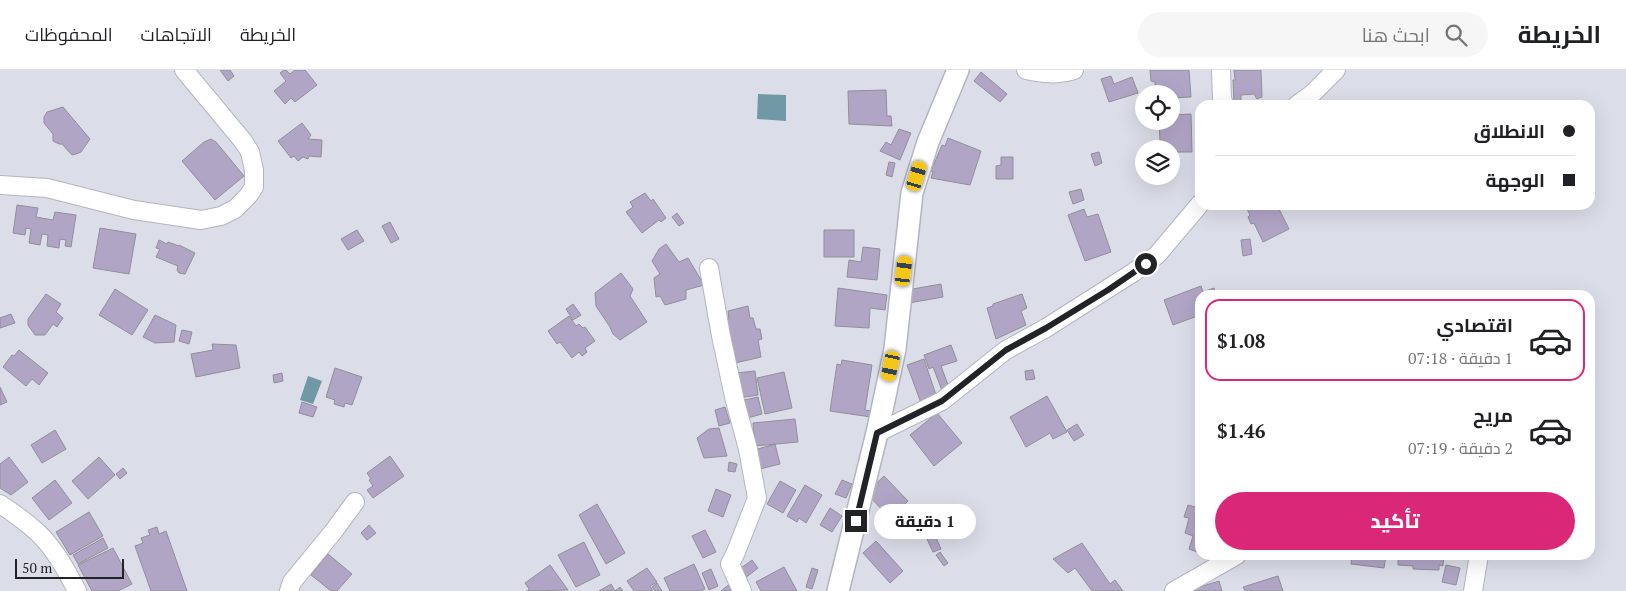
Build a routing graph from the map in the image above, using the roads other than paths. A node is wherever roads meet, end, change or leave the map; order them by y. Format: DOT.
graph roads {
  1 [pos="184,70"];
  2 [pos="958,70"];
  3 [pos="1026,70"];
  4 [pos="1074,70"];
  5 [pos="1221,70"];
  6 [pos="1336,70"];
  7 [pos="1223,100"];
  8 [pos="1304,100"];
  9 [pos="0,185"];
  10 [pos="1195,210"];
  11 [pos="709,268"];
  12 [pos="877,433"];
  13 [pos="355,502"];
  14 [pos="0,504"];
  15 [pos="1228,560"];
  16 [pos="1478,560"];
  17 [pos="77,591"];
  18 [pos="289,591"];
  19 [pos="742,591"];
  20 [pos="838,591"];
  21 [pos="1174,591"];
  22 [pos="1473,591"];
  1 -- 9 [label="street"];
  2 -- 12 [label="street"];
  3 -- 4 [label="street"];
  5 -- 7 [label="street"];
  6 -- 8 [label="street"];
  10 -- 12 [label="street"];
  11 -- 19 [label="street"];
  12 -- 20 [label="street"];
  13 -- 18 [label="street"];
  14 -- 17 [label="street"];
  15 -- 21 [label="street"];
  16 -- 22 [label="street"];
}
